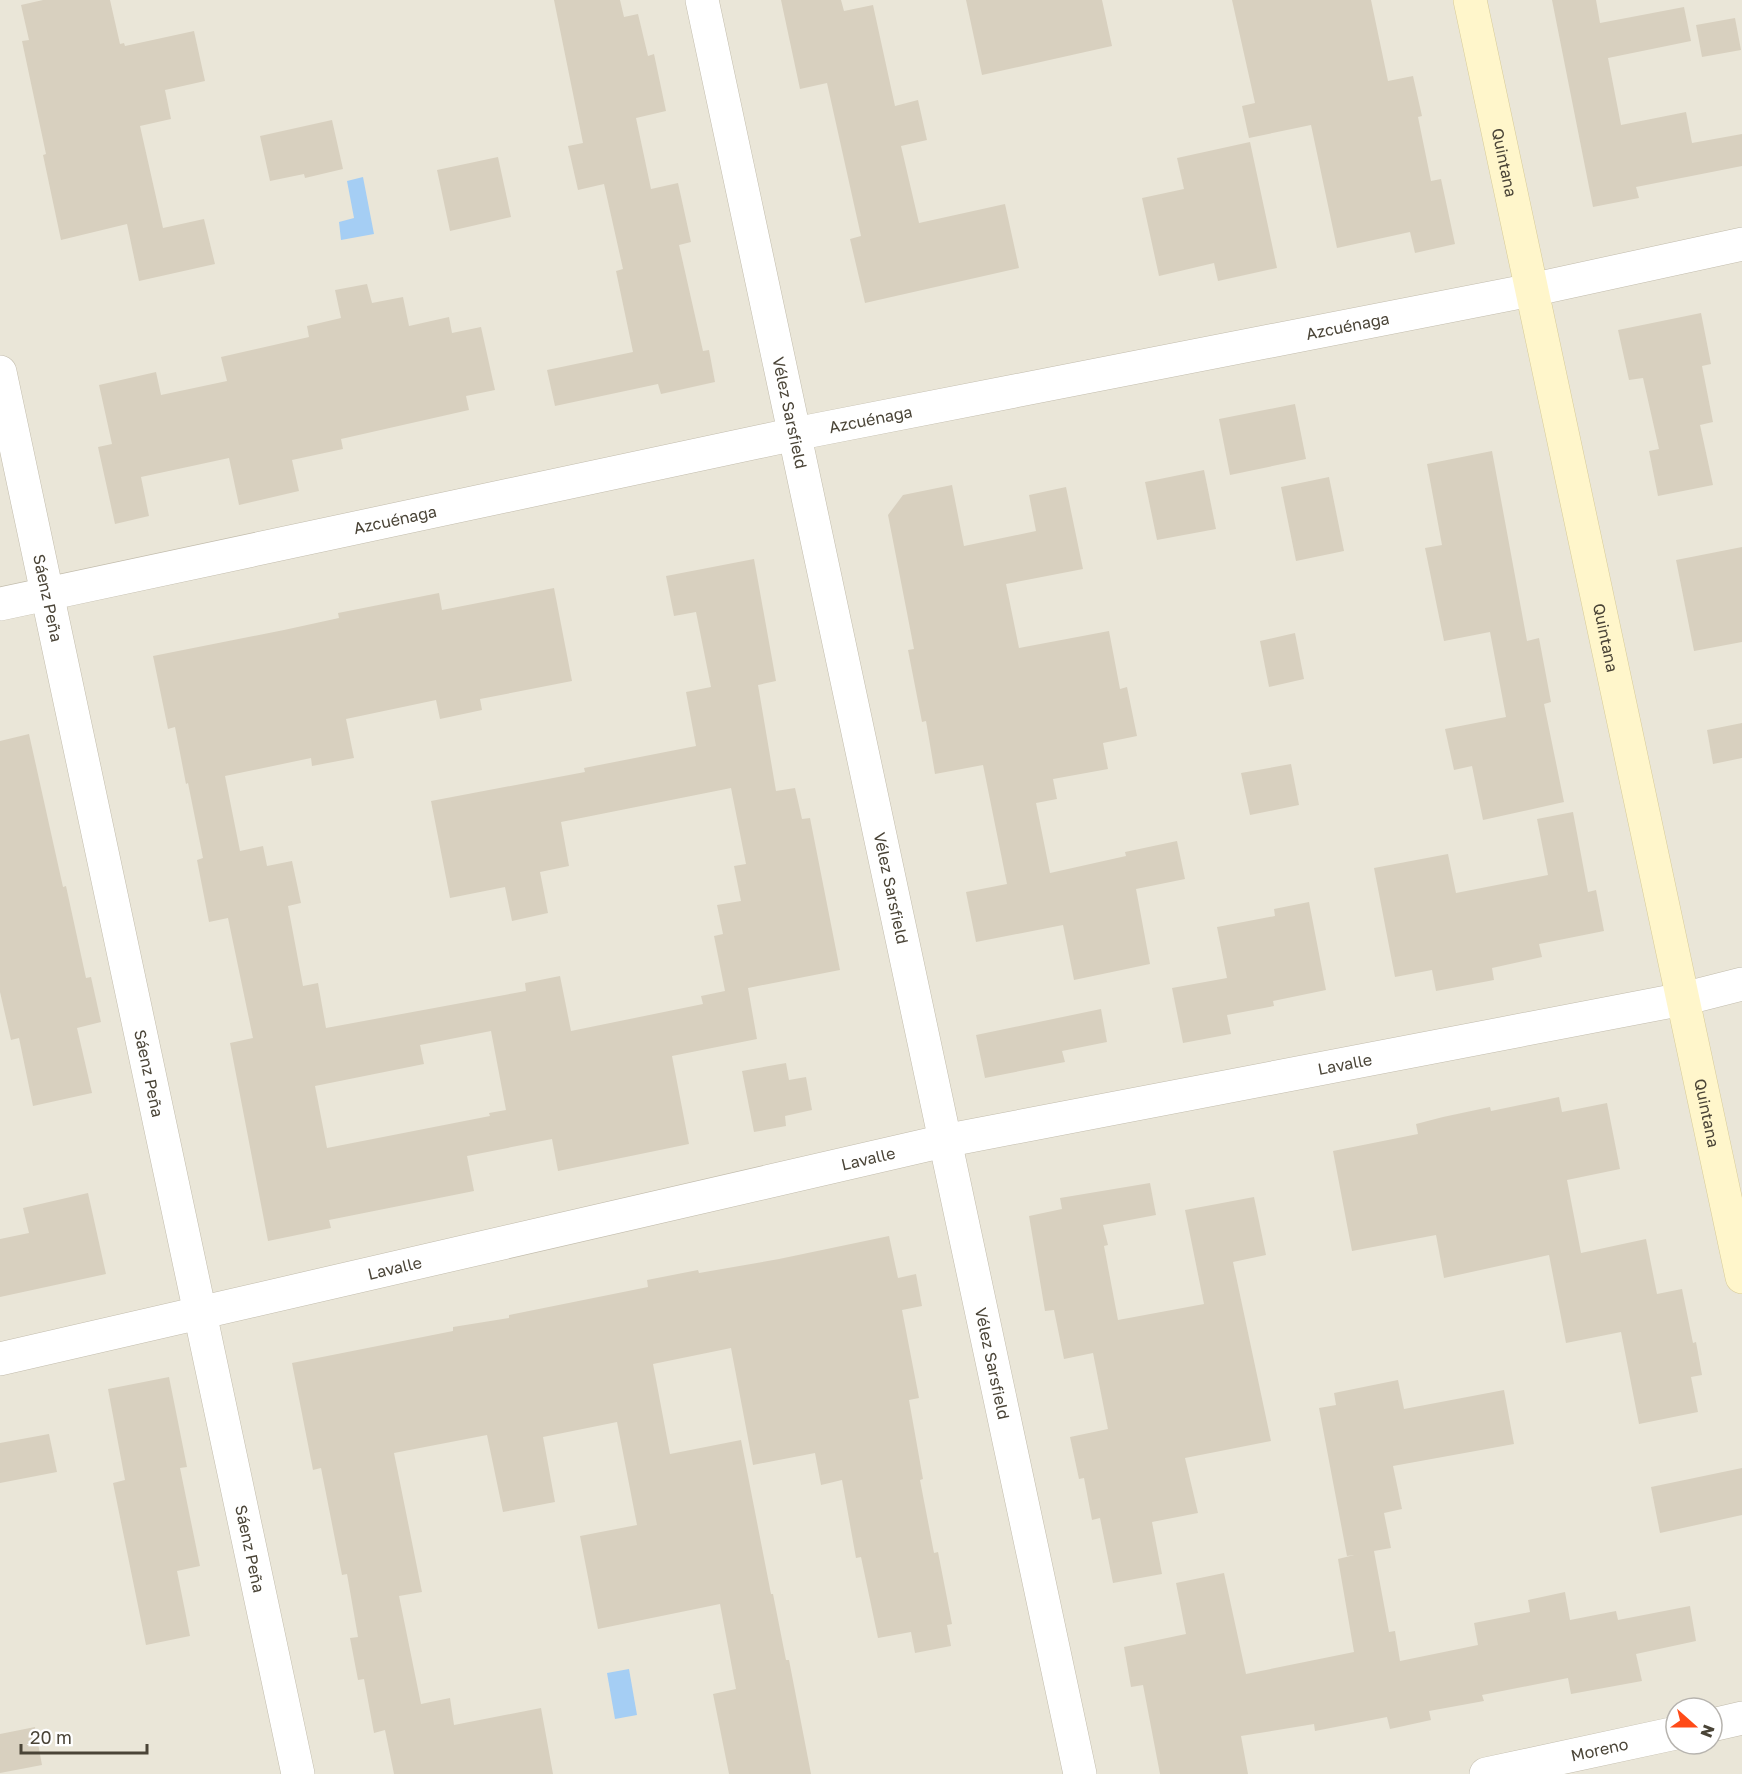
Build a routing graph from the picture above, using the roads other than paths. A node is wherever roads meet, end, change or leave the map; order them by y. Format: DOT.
graph roads {
  1 [pos="702,0"];
  2 [pos="1470,0"];
  3 [pos="1742,244"];
  4 [pos="1532,290"];
  5 [pos="0,372"];
  6 [pos="795,434"];
  7 [pos="48,594"];
  8 [pos="0,604"];
  9 [pos="1742,984"];
  10 [pos="1683,999"];
  11 [pos="944,1141"];
  12 [pos="1742,1277"];
  13 [pos="201,1312"];
  14 [pos="0,1359"];
  15 [pos="1742,1718"];
  16 [pos="1724,1722"];
  17 [pos="1664,1735"];
  18 [pos="298,1774"];
  19 [pos="1080,1774"];
  20 [pos="1486,1774"];
  1 -- 6 [label="street, Vélez Sarsfield"];
  2 -- 4 [label="main road, Quintana"];
  3 -- 4 [label="street, Azcuénaga"];
  4 -- 6 [label="street, Azcuénaga"];
  4 -- 10 [label="main road, Quintana"];
  5 -- 7 [label="street, Sáenz Peña"];
  6 -- 7 [label="street, Azcuénaga"];
  6 -- 11 [label="street, Vélez Sarsfield"];
  7 -- 8 [label="street, Azcuénaga"];
  7 -- 13 [label="street, Sáenz Peña"];
  9 -- 10 [label="street, Lavalle"];
  10 -- 11 [label="street, Lavalle"];
  10 -- 12 [label="main road, Quintana"];
  11 -- 13 [label="street, Lavalle"];
  11 -- 19 [label="street, Vélez Sarsfield"];
  13 -- 14 [label="street, Lavalle"];
  13 -- 18 [label="street, Sáenz Peña"];
  15 -- 16 [label="street"];
  17 -- 20 [label="street, Moreno"];
}
